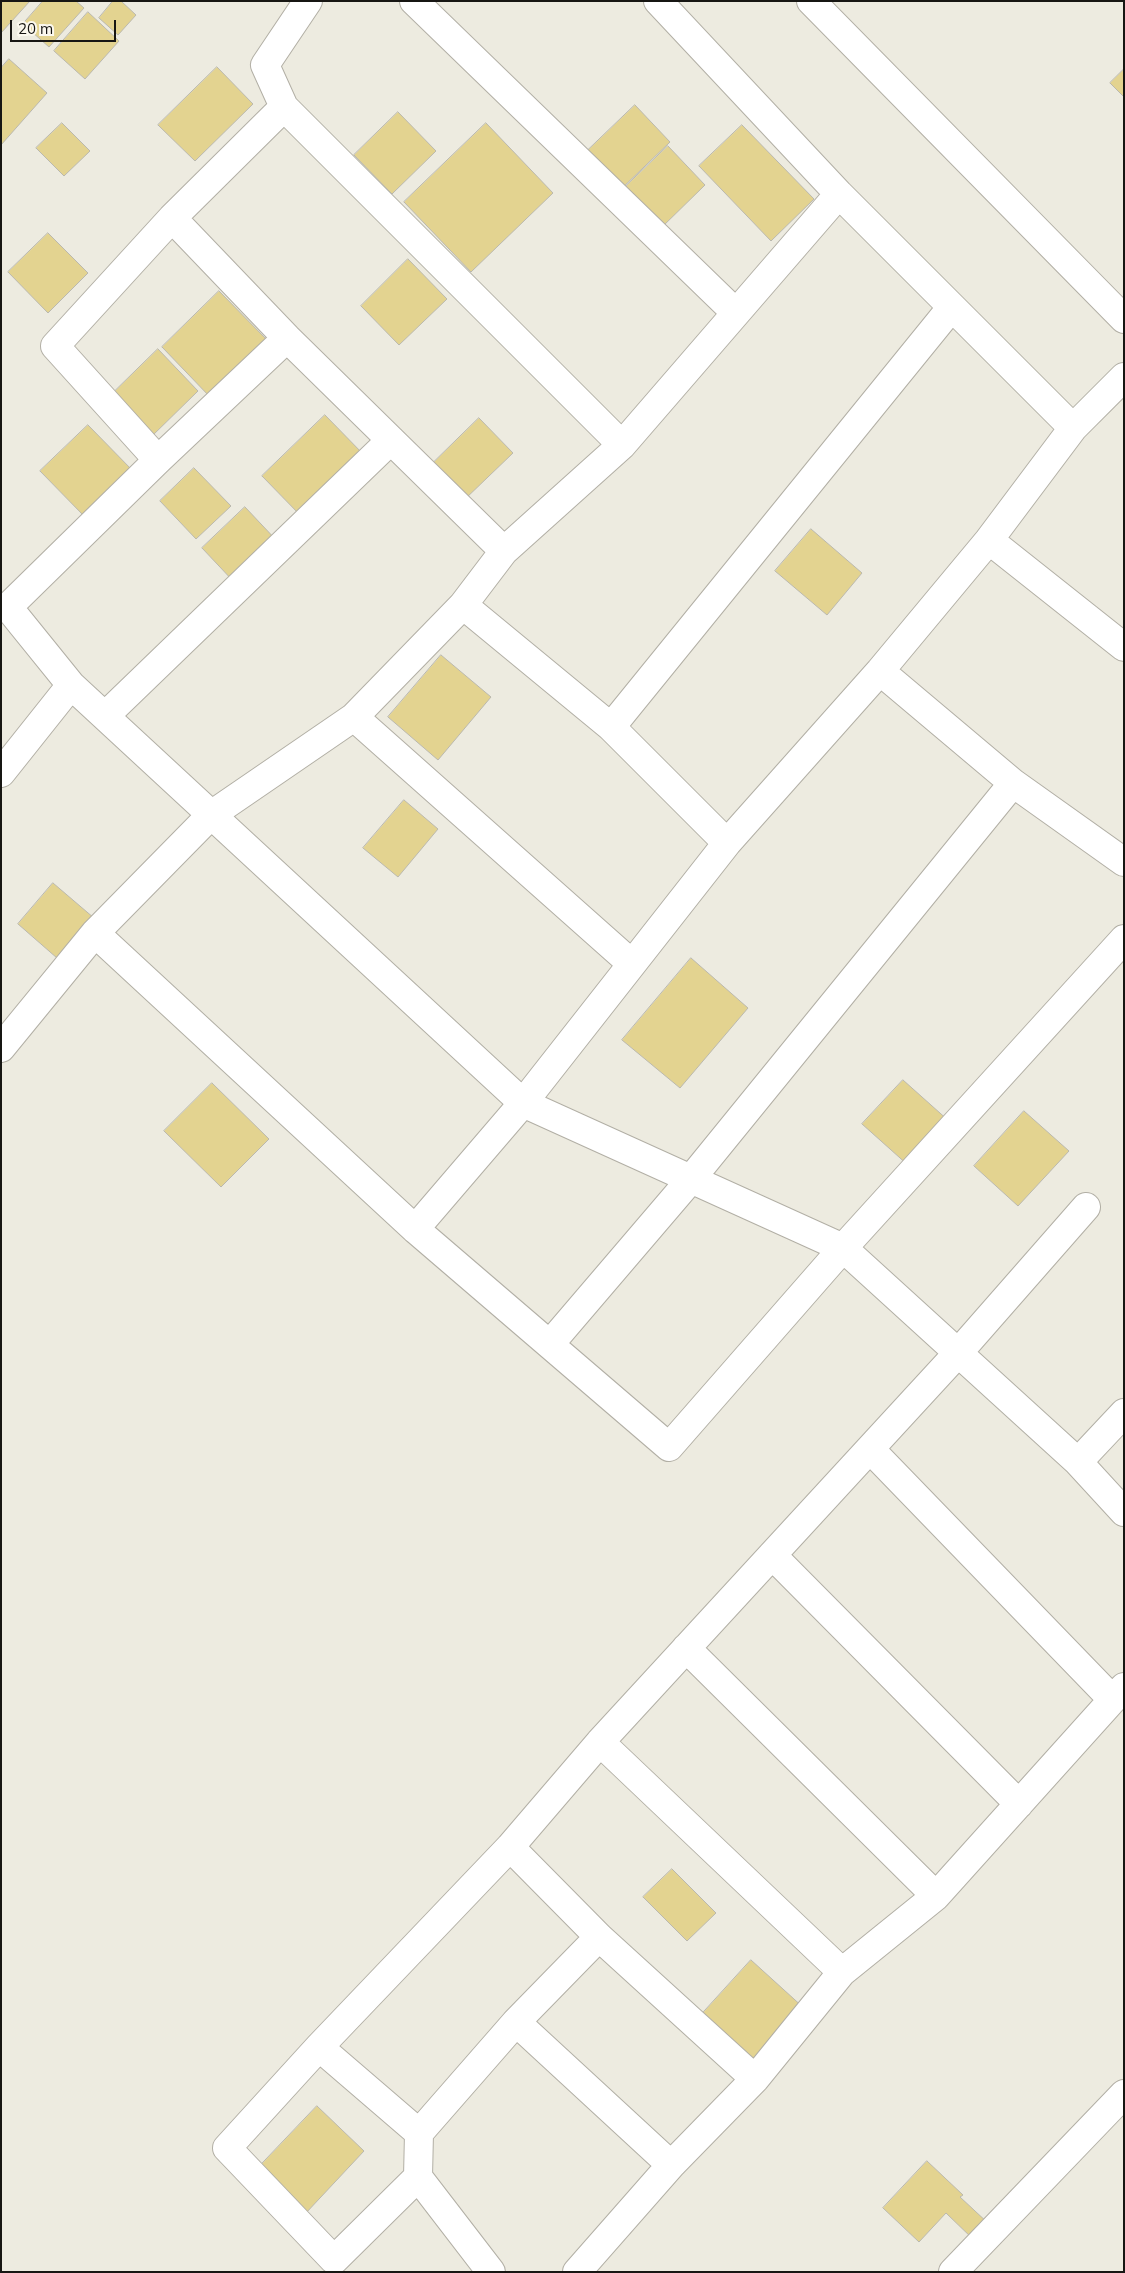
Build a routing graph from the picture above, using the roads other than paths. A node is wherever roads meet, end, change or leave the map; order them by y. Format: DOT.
graph roads {
  1 [pos="308,1"];
  2 [pos="414,1"];
  3 [pos="658,1"];
  4 [pos="811,1"];
  5 [pos="284,107"];
  6 [pos="839,194"];
  7 [pos="172,218"];
  8 [pos="951,308"];
  9 [pos="736,314"];
  10 [pos="1124,319"];
  11 [pos="288,338"];
  12 [pos="1124,377"];
  13 [pos="1073,428"];
  14 [pos="391,440"];
  15 [pos="622,445"];
  16 [pos="158,460"];
  17 [pos="989,540"];
  18 [pos="504,551"];
  19 [pos="463,606"];
  20 [pos="1124,647"];
  21 [pos="880,671"];
  22 [pos="71,685"];
  23 [pos="105,716"];
  24 [pos="354,717"];
  25 [pos="611,727"];
  26 [pos="1,772"];
  27 [pos="1013,783"];
  28 [pos="211,815"];
  29 [pos="727,843"];
  30 [pos="1124,862"];
  31 [pos="96,933"];
  32 [pos="1124,939"];
  33 [pos="632,964"];
  34 [pos="1,1048"];
  35 [pos="523,1104"];
  36 [pos="691,1179"];
  37 [pos="1086,1206"];
  38 [pos="415,1229"];
  39 [pos="843,1248"];
  40 [pos="550,1344"];
  41 [pos="958,1353"];
  42 [pos="1124,1413"];
  43 [pos="870,1449"];
  44 [pos="1078,1462"];
  45 [pos="1124,1512"];
  46 [pos="772,1555"];
  47 [pos="686,1648"];
  48 [pos="1118,1693"];
  49 [pos="600,1742"];
  50 [pos="1019,1804"];
  51 [pos="510,1847"];
  52 [pos="936,1896"];
  53 [pos="598,1937"];
  54 [pos="842,1972"];
  55 [pos="516,2022"];
  56 [pos="319,2047"];
  57 [pos="754,2079"];
  58 [pos="1124,2094"];
  59 [pos="419,2134"];
  60 [pos="672,2165"];
  61 [pos="418,2177"];
  62 [pos="491,2272"];
  63 [pos="577,2272"];
  64 [pos="953,2272"];
  1 -- 5 [label="street"];
  2 -- 9 [label="street"];
  3 -- 6 [label="street"];
  4 -- 10 [label="street"];
  5 -- 7 [label="street"];
  5 -- 15 [label="street"];
  6 -- 8 [label="street"];
  6 -- 9 [label="street"];
  7 -- 11 [label="street"];
  7 -- 16 [label="street"];
  8 -- 13 [label="street"];
  8 -- 25 [label="street"];
  9 -- 15 [label="street"];
  11 -- 14 [label="street"];
  11 -- 16 [label="street"];
  12 -- 13 [label="street"];
  13 -- 17 [label="street"];
  14 -- 18 [label="street"];
  14 -- 23 [label="street"];
  15 -- 18 [label="street"];
  16 -- 22 [label="street"];
  17 -- 20 [label="street"];
  17 -- 21 [label="street"];
  18 -- 19 [label="street"];
  19 -- 24 [label="street"];
  19 -- 25 [label="street"];
  21 -- 27 [label="street"];
  21 -- 29 [label="street"];
  22 -- 23 [label="street"];
  22 -- 26 [label="street"];
  23 -- 28 [label="street"];
  24 -- 28 [label="street"];
  24 -- 33 [label="street"];
  25 -- 29 [label="street"];
  27 -- 30 [label="street"];
  27 -- 36 [label="street"];
  28 -- 31 [label="street"];
  28 -- 35 [label="street"];
  29 -- 33 [label="street"];
  31 -- 34 [label="street"];
  31 -- 38 [label="street"];
  32 -- 39 [label="street"];
  33 -- 35 [label="street"];
  35 -- 36 [label="street"];
  35 -- 38 [label="street"];
  36 -- 39 [label="street"];
  36 -- 40 [label="street"];
  37 -- 41 [label="street"];
  38 -- 40 [label="street"];
  39 -- 40 [label="street"];
  39 -- 41 [label="street"];
  41 -- 43 [label="street"];
  41 -- 44 [label="street"];
  42 -- 44 [label="street"];
  43 -- 46 [label="street"];
  43 -- 48 [label="street"];
  44 -- 45 [label="street"];
  46 -- 47 [label="street"];
  46 -- 50 [label="street"];
  47 -- 49 [label="street"];
  47 -- 52 [label="street"];
  48 -- 50 [label="street"];
  49 -- 51 [label="street"];
  49 -- 54 [label="street"];
  50 -- 52 [label="street"];
  51 -- 53 [label="street"];
  51 -- 56 [label="street"];
  52 -- 54 [label="street"];
  53 -- 55 [label="street"];
  53 -- 57 [label="street"];
  54 -- 57 [label="street"];
  55 -- 59 [label="street"];
  55 -- 60 [label="street"];
  56 -- 59 [label="street"];
  56 -- 61 [label="street"];
  57 -- 60 [label="street"];
  58 -- 64 [label="street"];
  59 -- 61 [label="street"];
  60 -- 63 [label="street"];
  61 -- 62 [label="street"];
}
